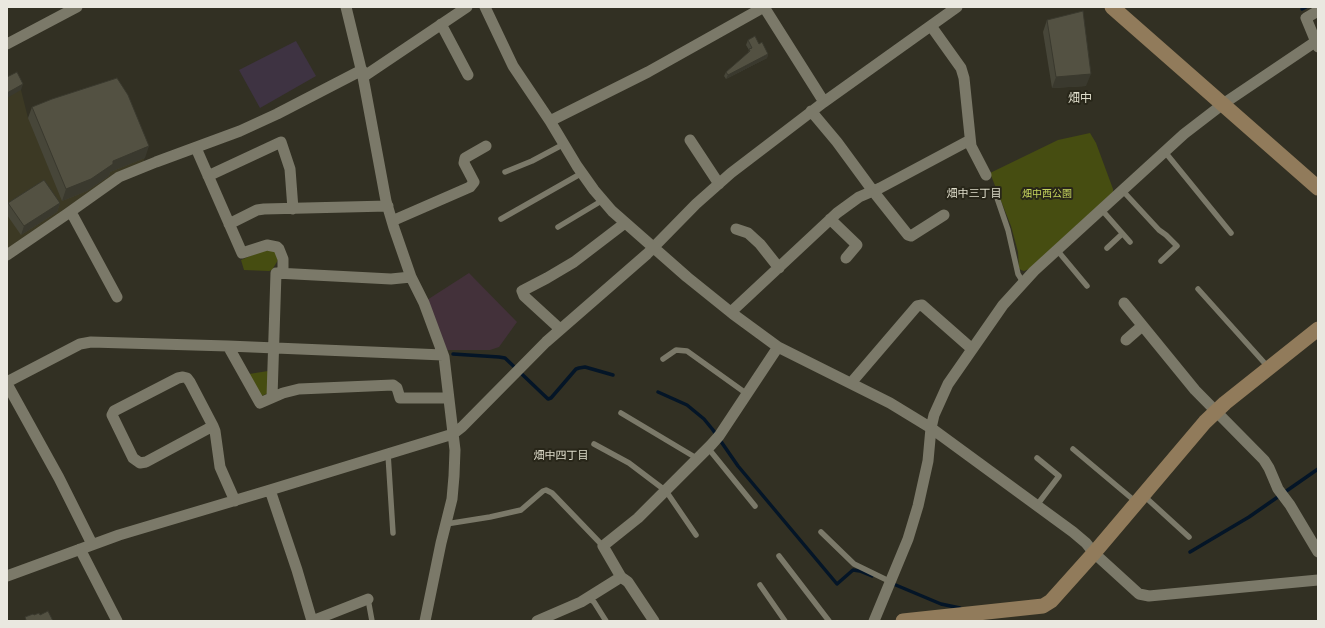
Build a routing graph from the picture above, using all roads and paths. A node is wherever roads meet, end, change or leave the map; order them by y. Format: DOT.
graph roads {
  1 [pos="77,7"];
  2 [pos="346,7"];
  3 [pos="467,7"];
  4 [pos="485,7"];
  5 [pos="764,7"];
  6 [pos="957,7"];
  7 [pos="1112,7"];
  8 [pos="1318,11"];
  9 [pos="441,24"];
  10 [pos="932,26"];
  11 [pos="7,44"];
  12 [pos="1316,44"];
  13 [pos="363,74"];
  14 [pos="468,75"];
  15 [pos="824,102"];
  16 [pos="1223,104"];
  17 [pos="812,111"];
  18 [pos="550,122"];
  19 [pos="690,140"];
  20 [pos="970,140"];
  21 [pos="564,144"];
  22 [pos="486,146"];
  23 [pos="196,148"];
  24 [pos="1165,152"];
  25 [pos="505,172"];
  26 [pos="582,173"];
  27 [pos="986,175"];
  28 [pos="208,176"];
  29 [pos="718,184"];
  30 [pos="1318,188"];
  31 [pos="994,189"];
  32 [pos="1122,190"];
  33 [pos="873,191"];
  34 [pos="603,200"];
  35 [pos="388,206"];
  36 [pos="293,209"];
  37 [pos="1101,209"];
  38 [pos="71,212"];
  39 [pos="944,215"];
  40 [pos="501,219"];
  41 [pos="830,219"];
  42 [pos="392,221"];
  43 [pos="625,222"];
  44 [pos="229,224"];
  45 [pos="558,227"];
  46 [pos="736,229"];
  47 [pos="1231,233"];
  48 [pos="1122,234"];
  49 [pos="1130,242"];
  50 [pos="654,246"];
  51 [pos="1106,248"];
  52 [pos="1057,250"];
  53 [pos="7,255"];
  54 [pos="846,258"];
  55 [pos="1161,261"];
  56 [pos="779,268"];
  57 [pos="284,273"];
  58 [pos="411,277"];
  59 [pos="1023,282"];
  60 [pos="1087,286"];
  61 [pos="1198,289"];
  62 [pos="117,297"];
  63 [pos="1124,304"];
  64 [pos="731,312"];
  65 [pos="1142,326"];
  66 [pos="560,329"];
  67 [pos="1318,329"];
  68 [pos="1126,340"];
  69 [pos="228,346"];
  70 [pos="778,347"];
  71 [pos="274,348"];
  72 [pos="972,349"];
  73 [pos="443,355"];
  74 [pos="663,359"];
  75 [pos="1269,368"];
  76 [pos="7,383"];
  77 [pos="851,383"];
  78 [pos="747,394"];
  79 [pos="272,397"];
  80 [pos="448,398"];
  81 [pos="1216,411"];
  82 [pos="621,413"];
  83 [pos="213,426"];
  84 [pos="931,428"];
  85 [pos="453,434"];
  86 [pos="594,444"];
  87 [pos="708,448"];
  88 [pos="1073,449"];
  89 [pos="388,454"];
  90 [pos="1037,458"];
  91 [pos="698,459"];
  92 [pos="270,490"];
  93 [pos="666,491"];
  94 [pos="1140,499"];
  95 [pos="235,501"];
  96 [pos="1037,505"];
  97 [pos="755,506"];
  98 [pos="446,524"];
  99 [pos="821,532"];
  100 [pos="393,533"];
  101 [pos="696,536"];
  102 [pos="1189,537"];
  103 [pos="92,544"];
  104 [pos="603,546"];
  105 [pos="80,549"];
  106 [pos="1318,552"];
  107 [pos="1094,553"];
  108 [pos="779,556"];
  109 [pos="7,576"];
  110 [pos="621,577"];
  111 [pos="1315,581"];
  112 [pos="891,582"];
  113 [pos="760,585"];
  114 [pos="587,598"];
  115 [pos="368,599"];
  116 [pos="324,619"];
  117 [pos="549,619"];
  118 [pos="117,621"];
  119 [pos="312,621"];
  120 [pos="372,621"];
  121 [pos="425,621"];
  122 [pos="537,621"];
  123 [pos="606,621"];
  124 [pos="654,621"];
  125 [pos="785,621"];
  126 [pos="829,621"];
  127 [pos="874,621"];
  128 [pos="903,621"];
  1 -- 11 [label="street"];
  2 -- 13 [label="street"];
  3 -- 9 [label="street"];
  4 -- 18 [label="street"];
  5 -- 15 [label="street"];
  5 -- 18 [label="street"];
  6 -- 10 [label="street"];
  7 -- 16 [label="street"];
  8 -- 12 [label="street"];
  9 -- 13 [label="street"];
  9 -- 14 [label="street"];
  10 -- 15 [label="street"];
  10 -- 20 [label="street"];
  12 -- 16 [label="street"];
  13 -- 23 [label="street"];
  13 -- 35 [label="street"];
  15 -- 17 [label="street"];
  16 -- 24 [label="street"];
  16 -- 30 [label="street"];
  17 -- 29 [label="street"];
  17 -- 33 [label="street"];
  18 -- 21 [label="street"];
  19 -- 29 [label="street"];
  20 -- 27 [label="street"];
  20 -- 33 [label="street"];
  21 -- 25 [label="lane"];
  21 -- 26 [label="street"];
  22 -- 42 [label="street"];
  23 -- 28 [label="street"];
  23 -- 38 [label="street"];
  24 -- 32 [label="street"];
  24 -- 47 [label="lane"];
  26 -- 34 [label="street"];
  26 -- 40 [label="lane"];
  28 -- 36 [label="street"];
  28 -- 44 [label="street"];
  29 -- 50 [label="street"];
  31 -- 59 [label="lane"];
  32 -- 37 [label="street"];
  32 -- 55 [label="lane"];
  33 -- 39 [label="street"];
  33 -- 41 [label="street"];
  34 -- 43 [label="street"];
  34 -- 45 [label="lane"];
  35 -- 36 [label="street"];
  35 -- 42 [label="street"];
  36 -- 44 [label="street"];
  37 -- 48 [label="lane"];
  37 -- 52 [label="street"];
  38 -- 53 [label="street"];
  38 -- 62 [label="street"];
  41 -- 54 [label="street"];
  41 -- 56 [label="street"];
  42 -- 58 [label="street"];
  43 -- 50 [label="street"];
  43 -- 66 [label="street"];
  44 -- 57 [label="street"];
  46 -- 56 [label="street"];
  48 -- 49 [label="lane"];
  48 -- 51 [label="lane"];
  50 -- 64 [label="street"];
  50 -- 66 [label="street"];
  52 -- 59 [label="street"];
  52 -- 60 [label="lane"];
  56 -- 64 [label="street"];
  57 -- 58 [label="street"];
  57 -- 71 [label="street"];
  58 -- 73 [label="street"];
  59 -- 72 [label="street"];
  61 -- 75 [label="lane"];
  63 -- 65 [label="street"];
  64 -- 70 [label="street"];
  65 -- 68 [label="street"];
  65 -- 81 [label="street"];
  66 -- 85 [label="street"];
  67 -- 75 [label="street"];
  69 -- 71 [label="street"];
  69 -- 76 [label="street"];
  69 -- 79 [label="street"];
  70 -- 77 [label="street"];
  70 -- 78 [label="street"];
  71 -- 73 [label="street"];
  71 -- 79 [label="street"];
  72 -- 77 [label="street"];
  72 -- 84 [label="street"];
  73 -- 80 [label="street"];
  74 -- 78 [label="lane"];
  75 -- 81 [label="street"];
  76 -- 103 [label="street"];
  77 -- 84 [label="street"];
  78 -- 87 [label="street"];
  79 -- 80 [label="street"];
  80 -- 85 [label="street"];
  81 -- 94 [label="street"];
  81 -- 106 [label="street"];
  82 -- 91 [label="lane"];
  83 -- 83 [label="street"];
  83 -- 95 [label="street"];
  84 -- 96 [label="street"];
  84 -- 112 [label="street"];
  85 -- 89 [label="street"];
  85 -- 98 [label="street"];
  86 -- 93 [label="lane"];
  87 -- 91 [label="street"];
  87 -- 97 [label="lane"];
  88 -- 94 [label="lane"];
  89 -- 92 [label="street"];
  89 -- 100 [label="lane"];
  90 -- 96 [label="lane"];
  91 -- 93 [label="street"];
  92 -- 95 [label="street"];
  92 -- 119 [label="street"];
  93 -- 101 [label="lane"];
  93 -- 104 [label="street"];
  94 -- 102 [label="lane"];
  94 -- 107 [label="street"];
  95 -- 103 [label="street"];
  96 -- 107 [label="street"];
  98 -- 104 [label="lane"];
  98 -- 121 [label="street"];
  99 -- 112 [label="lane"];
  103 -- 105 [label="street"];
  104 -- 110 [label="street"];
  105 -- 109 [label="street"];
  105 -- 118 [label="street"];
  107 -- 111 [label="street"];
  107 -- 128 [label="street"];
  108 -- 126 [label="lane"];
  110 -- 114 [label="street"];
  110 -- 124 [label="street"];
  112 -- 127 [label="street"];
  113 -- 125 [label="lane"];
  114 -- 117 [label="street"];
  114 -- 123 [label="lane"];
  115 -- 116 [label="street"];
  115 -- 120 [label="lane"];
  116 -- 119 [label="street"];
  117 -- 122 [label="street"];
}
